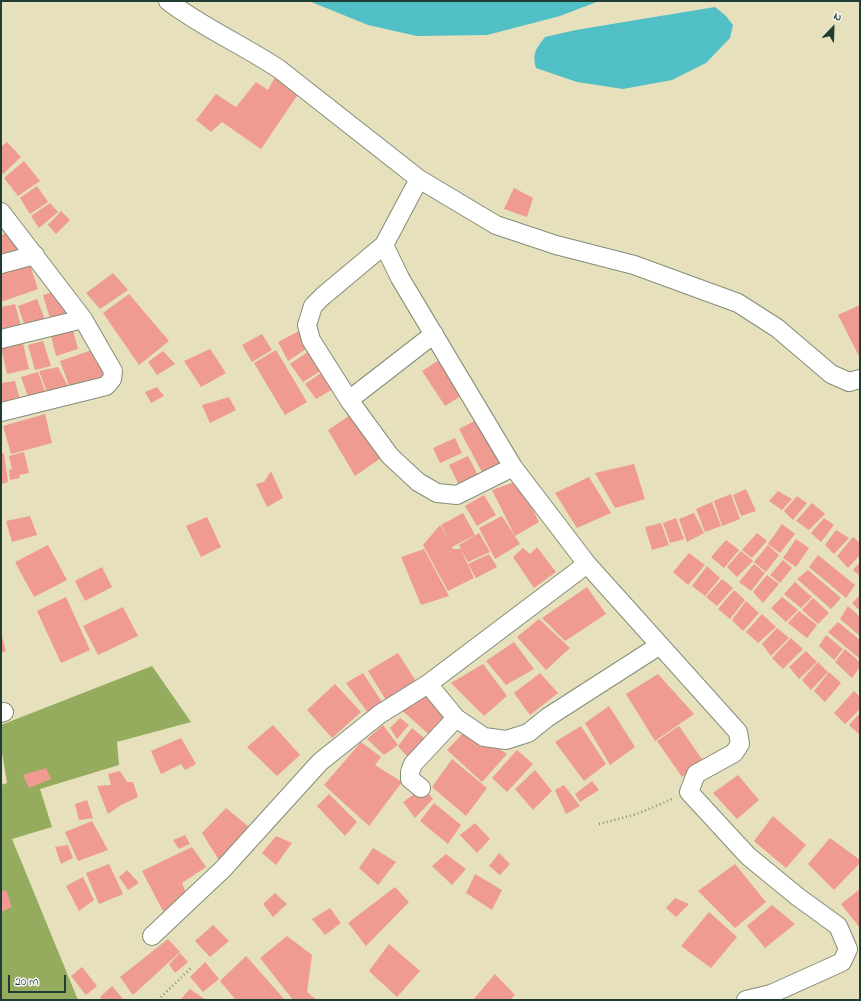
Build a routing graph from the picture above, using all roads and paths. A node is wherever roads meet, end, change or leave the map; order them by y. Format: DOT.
graph roads {
  1 [pos="168,1"];
  2 [pos="419,178"];
  3 [pos="1,212"];
  4 [pos="384,245"];
  5 [pos="35,255"];
  6 [pos="1,264"];
  7 [pos="82,319"];
  8 [pos="434,334"];
  9 [pos="1,339"];
  10 [pos="860,380"];
  11 [pos="350,400"];
  12 [pos="1,412"];
  13 [pos="513,467"];
  14 [pos="587,564"];
  15 [pos="660,646"];
  16 [pos="428,684"];
  17 [pos="456,718"];
  18 [pos="421,788"];
  19 [pos="689,792"];
  20 [pos="599,824"];
  21 [pos="152,936"];
  22 [pos="191,968"];
  23 [pos="158,1000"];
  24 [pos="746,1000"];
  1 -- 2 [label="street"];
  2 -- 4 [label="street"];
  2 -- 10 [label="street"];
  3 -- 5 [label="street"];
  4 -- 8 [label="street"];
  4 -- 11 [label="street"];
  5 -- 6 [label="street"];
  5 -- 7 [label="street"];
  7 -- 9 [label="street"];
  7 -- 12 [label="street"];
  8 -- 11 [label="street"];
  8 -- 13 [label="street"];
  11 -- 13 [label="street"];
  13 -- 14 [label="street"];
  14 -- 15 [label="street"];
  14 -- 16 [label="street"];
  15 -- 17 [label="street"];
  15 -- 19 [label="street"];
  16 -- 17 [label="street"];
  16 -- 21 [label="street"];
  17 -- 18 [label="street"];
  19 -- 20 [label="path"];
  19 -- 24 [label="street"];
  22 -- 23 [label="path"];
}
